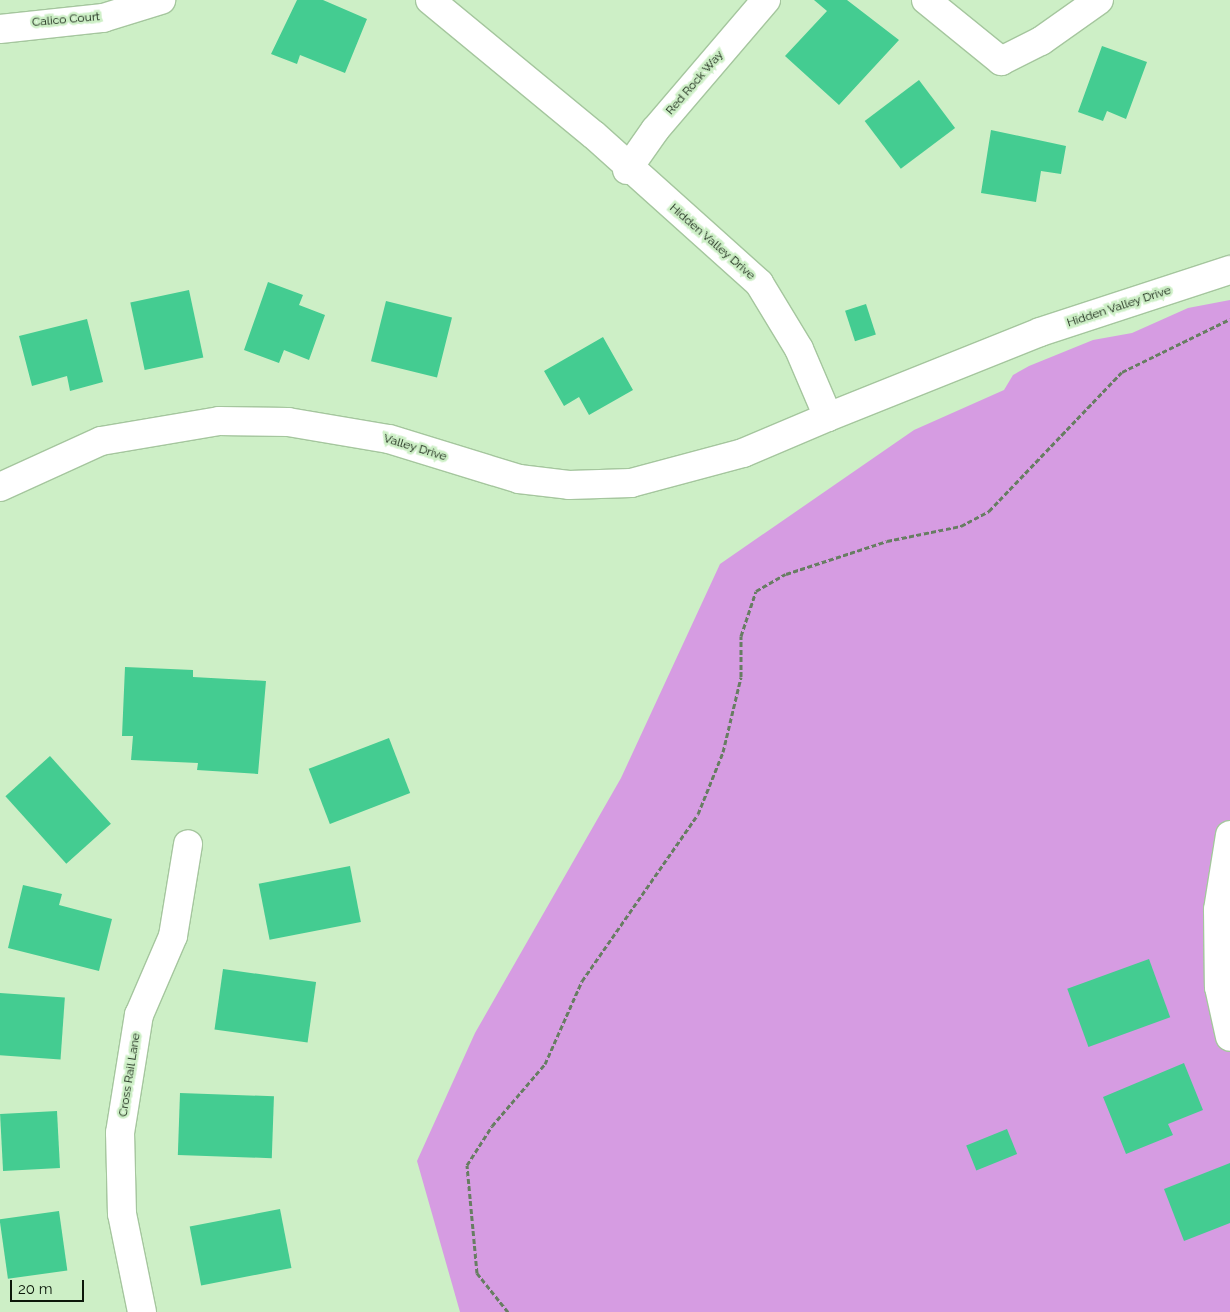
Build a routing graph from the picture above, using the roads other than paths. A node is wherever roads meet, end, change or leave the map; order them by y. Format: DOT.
graph roads {
  1 [pos="161,0"];
  2 [pos="430,0"];
  3 [pos="766,0"];
  4 [pos="926,0"];
  5 [pos="1098,0"];
  6 [pos="0,29"];
  7 [pos="627,170"];
  8 [pos="1230,270"];
  9 [pos="828,417"];
  10 [pos="0,487"];
  11 [pos="1230,835"];
  12 [pos="188,844"];
  13 [pos="1230,1037"];
  14 [pos="142,1312"];
  1 -- 6 [label="street, Calico Court"];
  2 -- 7 [label="street, Hidden Valley Drive"];
  3 -- 7 [label="street, Red Rock Way"];
  4 -- 5 [label="street"];
  7 -- 9 [label="street, Hidden Valley Drive"];
  8 -- 9 [label="street, Hidden Valley Drive"];
  9 -- 10 [label="street, Valley Drive"];
  11 -- 13 [label="street"];
  12 -- 14 [label="street, Cross Rail Lane"];
}
